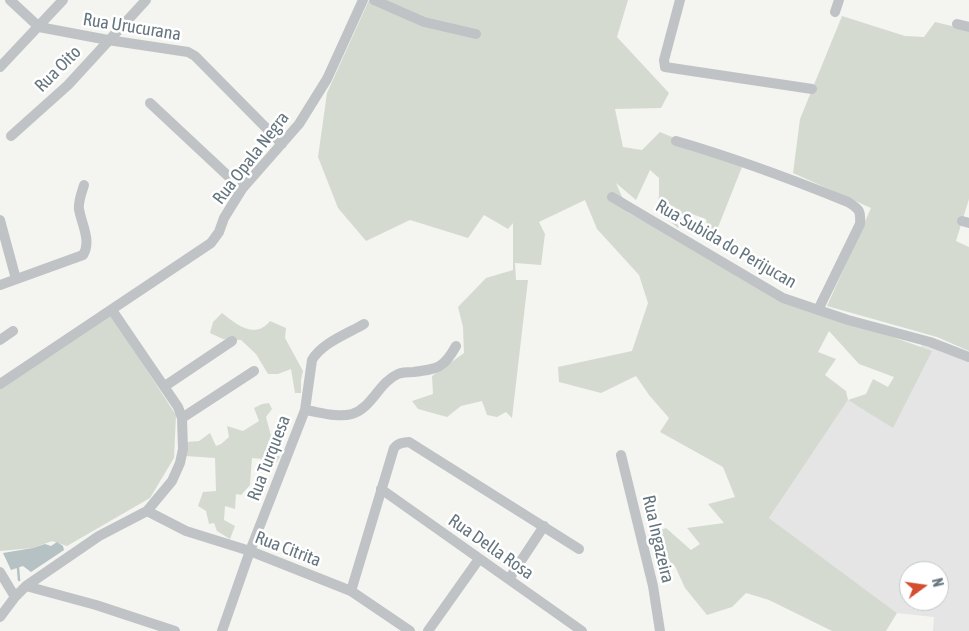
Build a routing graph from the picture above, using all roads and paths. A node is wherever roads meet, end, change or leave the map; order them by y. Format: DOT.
graph roads {
  1 [pos="10,0"];
  2 [pos="63,0"];
  3 [pos="146,0"];
  4 [pos="363,0"];
  5 [pos="374,0"];
  6 [pos="680,0"];
  7 [pos="839,0"];
  8 [pos="835,12"];
  9 [pos="957,24"];
  10 [pos="969,26"];
  11 [pos="39,27"];
  12 [pos="476,34"];
  13 [pos="108,40"];
  14 [pos="0,67"];
  15 [pos="812,89"];
  16 [pos="150,103"];
  17 [pos="11,136"];
  18 [pos="676,141"];
  19 [pos="282,144"];
  20 [pos="84,185"];
  21 [pos="242,189"];
  22 [pos="612,197"];
  23 [pos="0,220"];
  24 [pos="16,279"];
  25 [pos="0,285"];
  26 [pos="112,310"];
  27 [pos="818,310"];
  28 [pos="364,324"];
  29 [pos="13,331"];
  30 [pos="0,340"];
  31 [pos="232,341"];
  32 [pos="456,346"];
  33 [pos="969,357"];
  34 [pos="254,371"];
  35 [pos="0,384"];
  36 [pos="166,386"];
  37 [pos="305,410"];
  38 [pos="182,418"];
  39 [pos="621,455"];
  40 [pos="381,489"];
  41 [pos="148,511"];
  42 [pos="544,526"];
  43 [pos="580,549"];
  44 [pos="250,551"];
  45 [pos="479,559"];
  46 [pos="0,572"];
  47 [pos="509,579"];
  48 [pos="26,586"];
  49 [pos="351,591"];
  50 [pos="15,597"];
  51 [pos="0,617"];
  52 [pos="175,631"];
  53 [pos="222,631"];
  54 [pos="410,631"];
  55 [pos="428,631"];
  56 [pos="582,631"];
  57 [pos="660,631"];
  1 -- 11 [label="street"];
  2 -- 11 [label="street"];
  3 -- 13 [label="street, Rua Oito"];
  4 -- 19 [label="street, Rua Opala Negra"];
  5 -- 12 [label="street"];
  6 -- 15 [label="street"];
  7 -- 8 [label="street"];
  9 -- 10 [label="street"];
  11 -- 13 [label="street, Rua Urucurana"];
  11 -- 14 [label="street"];
  13 -- 17 [label="street, Rua Oito"];
  13 -- 19 [label="street, Rua Urucurana"];
  16 -- 21 [label="street"];
  18 -- 27 [label="street"];
  19 -- 21 [label="street, Rua Opala Negra"];
  20 -- 24 [label="street"];
  21 -- 26 [label="street, Rua Opala Negra"];
  22 -- 27 [label="street, Rua Subida do Perijucan"];
  23 -- 24 [label="street"];
  24 -- 25 [label="street"];
  26 -- 35 [label="street, Rua Opala Negra"];
  26 -- 36 [label="street"];
  27 -- 33 [label="street, Rua Subida do Perijucan"];
  28 -- 37 [label="street, Rua Turquesa"];
  29 -- 30 [label="street"];
  31 -- 36 [label="street"];
  32 -- 37 [label="street, Rua Turquesa"];
  34 -- 38 [label="street"];
  36 -- 38 [label="street"];
  37 -- 44 [label="street, Rua Turquesa"];
  38 -- 41 [label="street"];
  39 -- 57 [label="street, Rua Ingazeira"];
  40 -- 42 [label="street"];
  40 -- 45 [label="street, Rua Della Rosa"];
  40 -- 49 [label="street"];
  41 -- 44 [label="street, Rua Citrita"];
  41 -- 48 [label="street"];
  42 -- 43 [label="street"];
  42 -- 47 [label="street"];
  44 -- 49 [label="street, Rua Citrita"];
  44 -- 53 [label="street, Rua Turquesa"];
  45 -- 47 [label="street, Rua Della Rosa"];
  45 -- 55 [label="street"];
  46 -- 50 [label="street"];
  47 -- 56 [label="street, Rua Della Rosa"];
  48 -- 50 [label="street"];
  48 -- 52 [label="street"];
  49 -- 54 [label="street, Rua Citrita"];
  50 -- 51 [label="street"];
}
